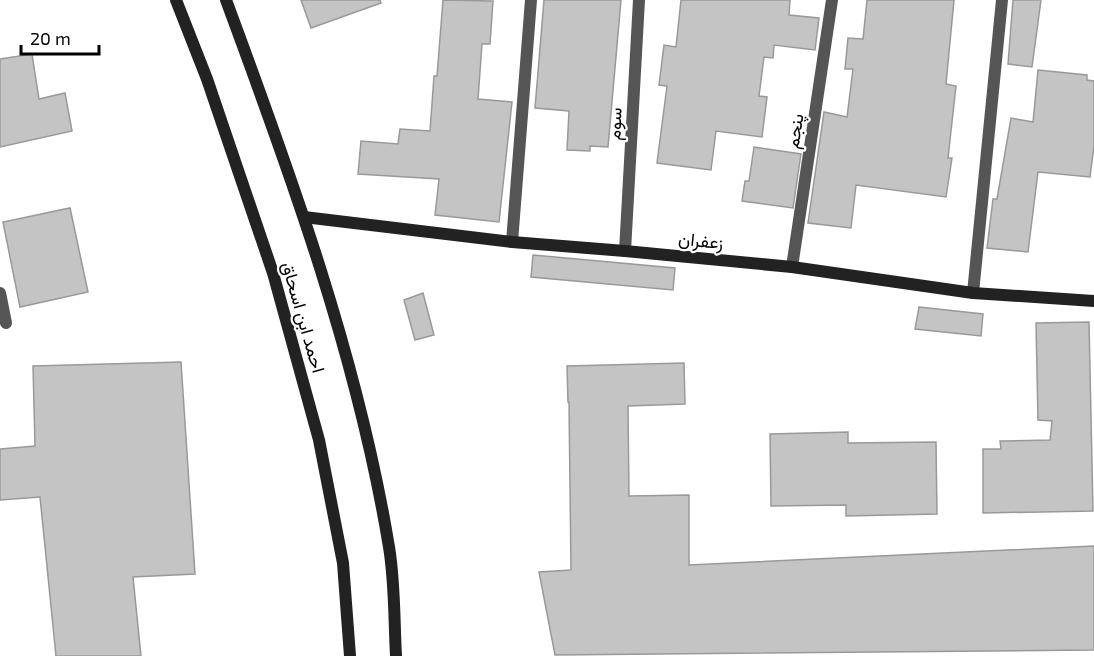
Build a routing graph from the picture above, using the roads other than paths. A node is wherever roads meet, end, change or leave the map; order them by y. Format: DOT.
graph roads {
  1 [pos="176,0"];
  2 [pos="226,0"];
  3 [pos="531,0"];
  4 [pos="639,0"];
  5 [pos="832,0"];
  6 [pos="1002,0"];
  7 [pos="304,217"];
  8 [pos="512,242"];
  9 [pos="625,250"];
  10 [pos="792,267"];
  11 [pos="0,293"];
  12 [pos="973,293"];
  13 [pos="1094,301"];
  14 [pos="6,323"];
  15 [pos="350,656"];
  16 [pos="396,656"];
  1 -- 15 [label="main road, احمد ابن اسحاق"];
  2 -- 7 [label="main road, احمد ابن اسحاق"];
  3 -- 8 [label="street"];
  4 -- 9 [label="street, سوم"];
  5 -- 10 [label="street, پنجم"];
  6 -- 12 [label="street"];
  7 -- 8 [label="main road, زعفران"];
  7 -- 16 [label="main road, احمد ابن اسحاق"];
  8 -- 9 [label="main road, زعفران"];
  9 -- 10 [label="main road, زعفران"];
  10 -- 12 [label="main road, زعفران"];
  11 -- 14 [label="street"];
  12 -- 13 [label="main road, زعفران"];
}
